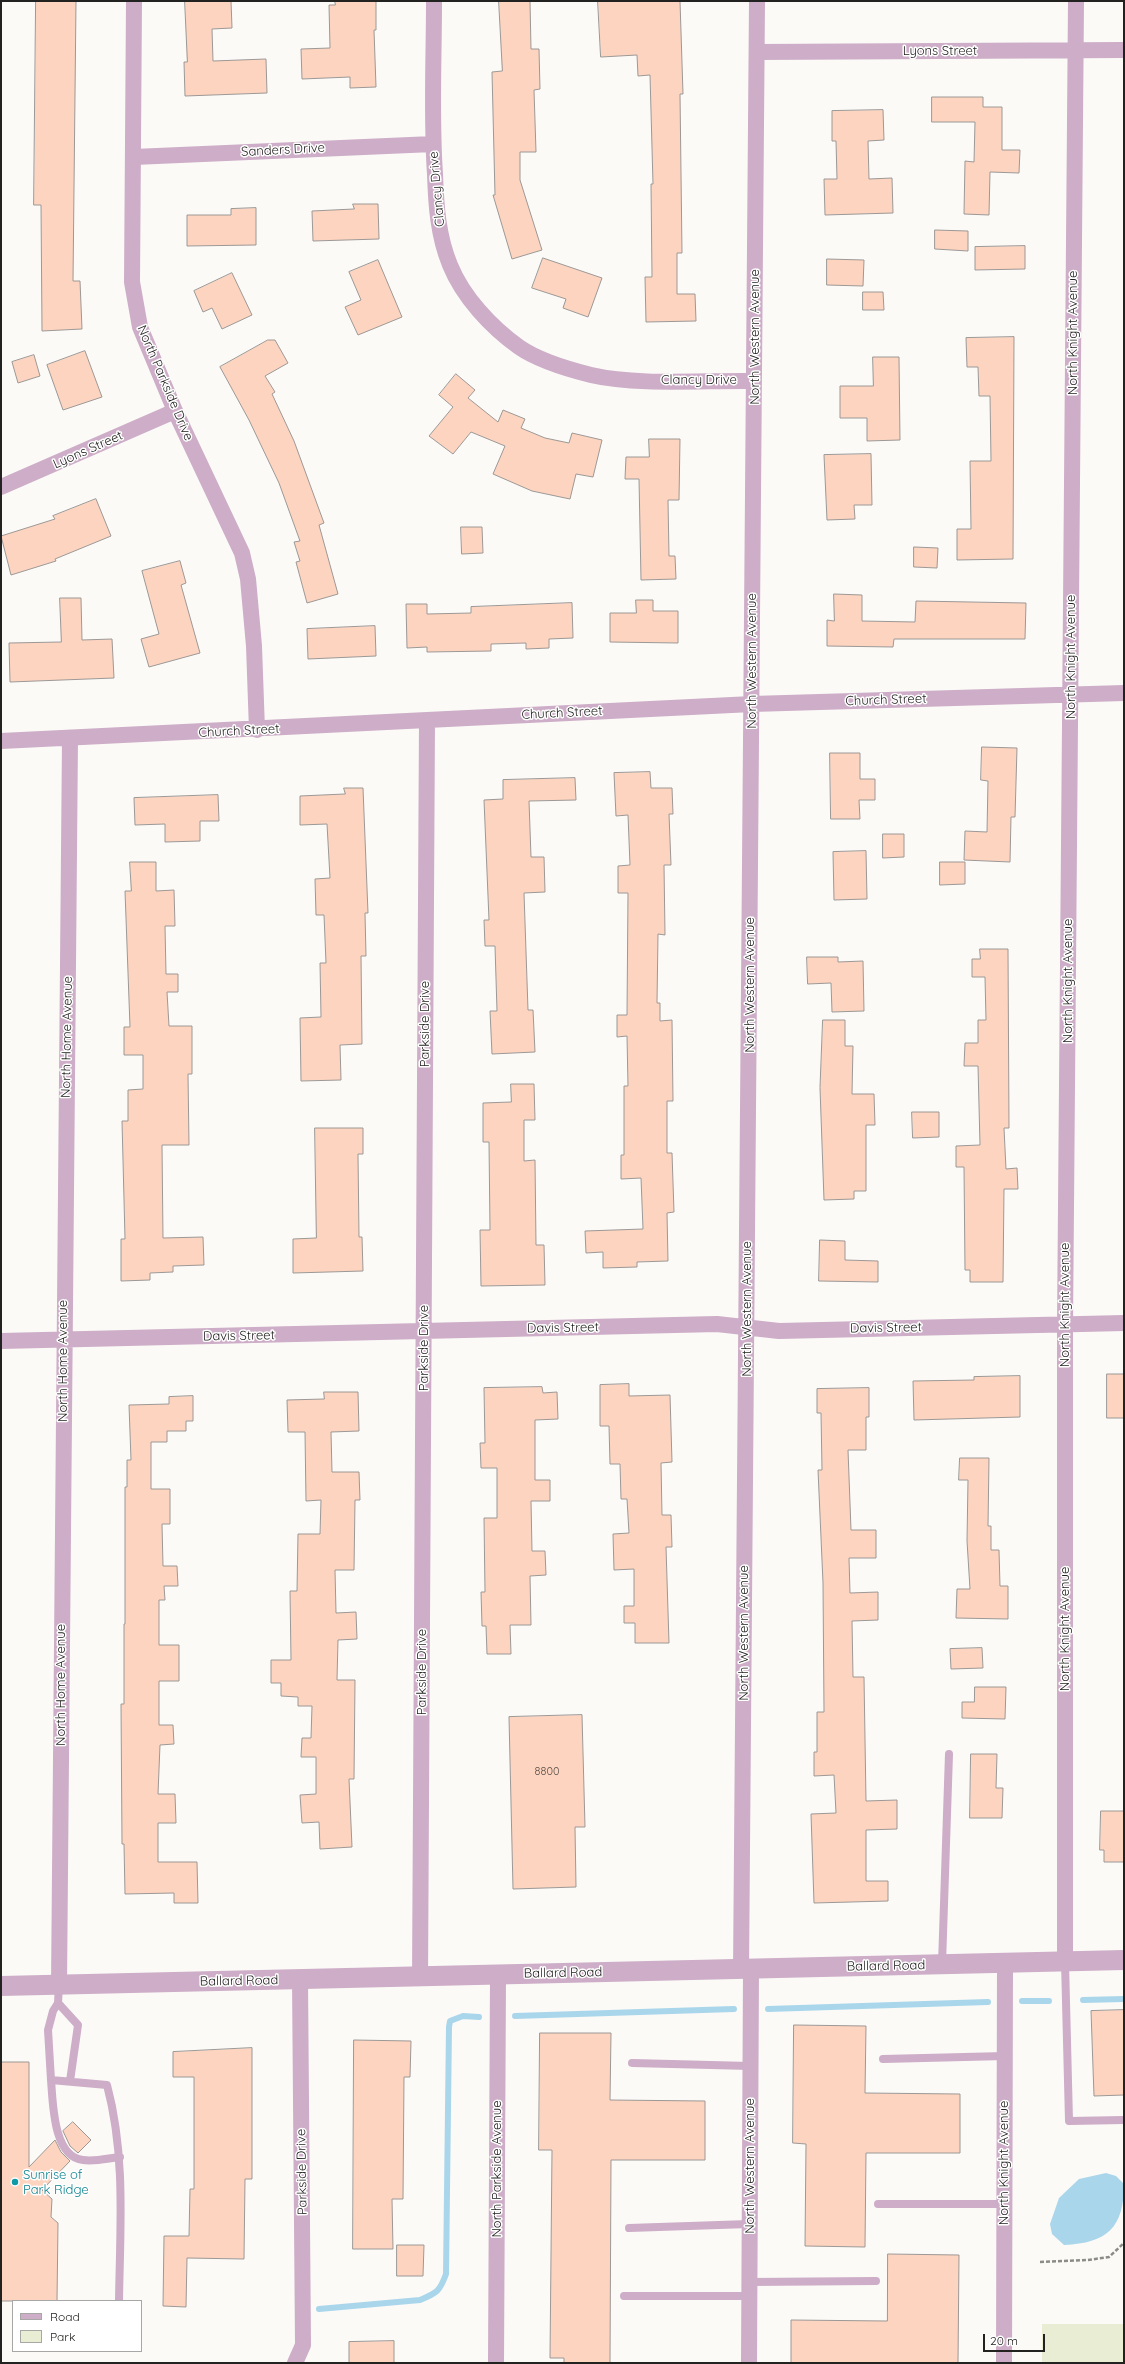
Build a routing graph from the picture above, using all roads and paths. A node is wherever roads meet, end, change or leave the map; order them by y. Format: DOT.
graph roads {
  1 [pos="134,1"];
  2 [pos="434,1"];
  3 [pos="757,1"];
  4 [pos="1076,1"];
  5 [pos="1076,50"];
  6 [pos="1124,50"];
  7 [pos="757,52"];
  8 [pos="433,144"];
  9 [pos="134,157"];
  10 [pos="754,381"];
  11 [pos="175,412"];
  12 [pos="1,488"];
  13 [pos="1124,693"];
  14 [pos="1070,694"];
  15 [pos="752,704"];
  16 [pos="427,720"];
  17 [pos="257,730"];
  18 [pos="70,738"];
  19 [pos="1,742"];
  20 [pos="1124,1323"];
  21 [pos="1065,1324"];
  22 [pos="747,1328"];
  23 [pos="424,1332"];
  24 [pos="63,1340"];
  25 [pos="1,1341"];
  26 [pos="949,1754"];
  27 [pos="1124,1960"];
  28 [pos="1065,1962"];
  29 [pos="1005,1963"];
  30 [pos="942,1964"];
  31 [pos="746,1969"];
  32 [pos="498,1975"];
  33 [pos="420,1976"];
  34 [pos="300,1979"];
  35 [pos="1,1986"];
  36 [pos="58,1994"];
  37 [pos="1005,2056"];
  38 [pos="883,2059"];
  39 [pos="632,2063"];
  40 [pos="750,2066"];
  41 [pos="51,2080"];
  42 [pos="70,2081"];
  43 [pos="1124,2120"];
  44 [pos="120,2157"];
  45 [pos="878,2204"];
  46 [pos="1004,2204"];
  47 [pos="750,2224"];
  48 [pos="629,2228"];
  49 [pos="1124,2243"];
  50 [pos="1040,2262"];
  51 [pos="876,2281"];
  52 [pos="749,2289"];
  53 [pos="624,2296"];
  54 [pos="119,2300"];
  55 [pos="295,2363"];
  56 [pos="496,2363"];
  57 [pos="749,2363"];
  58 [pos="1004,2363"];
  1 -- 9 [label="street, North Parkside Drive"];
  2 -- 8 [label="street, Clancy Drive"];
  3 -- 7 [label="street, North Western Avenue"];
  4 -- 5 [label="street, North Knight Avenue"];
  5 -- 6 [label="street, Lyons Street"];
  5 -- 7 [label="street, Lyons Street"];
  5 -- 14 [label="street, North Knight Avenue"];
  7 -- 10 [label="street, North Western Avenue"];
  8 -- 9 [label="street, Sanders Drive"];
  8 -- 10 [label="street, Clancy Drive"];
  9 -- 11 [label="street, North Parkside Drive"];
  10 -- 15 [label="street, North Western Avenue"];
  11 -- 12 [label="street, Lyons Street"];
  11 -- 17 [label="street, North Parkside Drive"];
  13 -- 14 [label="street, Church Street"];
  14 -- 15 [label="street, Church Street"];
  14 -- 21 [label="street, North Knight Avenue"];
  15 -- 16 [label="street, Church Street"];
  15 -- 22 [label="street, North Western Avenue"];
  16 -- 17 [label="street, Church Street"];
  16 -- 23 [label="street, Parkside Drive"];
  17 -- 18 [label="street, Church Street"];
  18 -- 19 [label="street, Church Street"];
  18 -- 24 [label="street, North Home Avenue"];
  20 -- 21 [label="street, Davis Street"];
  21 -- 22 [label="street, Davis Street"];
  21 -- 28 [label="street, North Knight Avenue"];
  22 -- 23 [label="street, Davis Street"];
  22 -- 31 [label="street, North Western Avenue"];
  23 -- 24 [label="street, Davis Street"];
  23 -- 33 [label="street, Parkside Drive"];
  24 -- 25 [label="street, Davis Street"];
  24 -- 36 [label="street, North Home Avenue"];
  26 -- 30 [label="lane"];
  27 -- 28 [label="street, Ballard Road"];
  28 -- 29 [label="street, Ballard Road"];
  28 -- 43 [label="lane"];
  29 -- 30 [label="street, Ballard Road"];
  29 -- 37 [label="street, North Knight Avenue"];
  30 -- 31 [label="street, Ballard Road"];
  31 -- 32 [label="street, Ballard Road"];
  31 -- 40 [label="street, North Western Avenue"];
  32 -- 33 [label="street, Ballard Road"];
  32 -- 56 [label="street, North Parkside Avenue"];
  33 -- 34 [label="street, Ballard Road"];
  34 -- 36 [label="street, Ballard Road"];
  34 -- 55 [label="street, Parkside Drive"];
  35 -- 36 [label="street, Ballard Road"];
  36 -- 41 [label="lane"];
  36 -- 42 [label="lane"];
  37 -- 38 [label="lane"];
  37 -- 46 [label="street, North Knight Avenue"];
  39 -- 40 [label="lane"];
  40 -- 47 [label="street, North Western Avenue"];
  41 -- 42 [label="lane"];
  41 -- 44 [label="lane"];
  42 -- 44 [label="lane"];
  44 -- 54 [label="lane"];
  45 -- 46 [label="lane"];
  46 -- 58 [label="street, North Knight Avenue"];
  47 -- 48 [label="lane"];
  47 -- 52 [label="street, North Western Avenue"];
  49 -- 50 [label="path"];
  51 -- 52 [label="lane"];
  52 -- 53 [label="lane"];
  52 -- 57 [label="street, North Western Avenue"];
}
